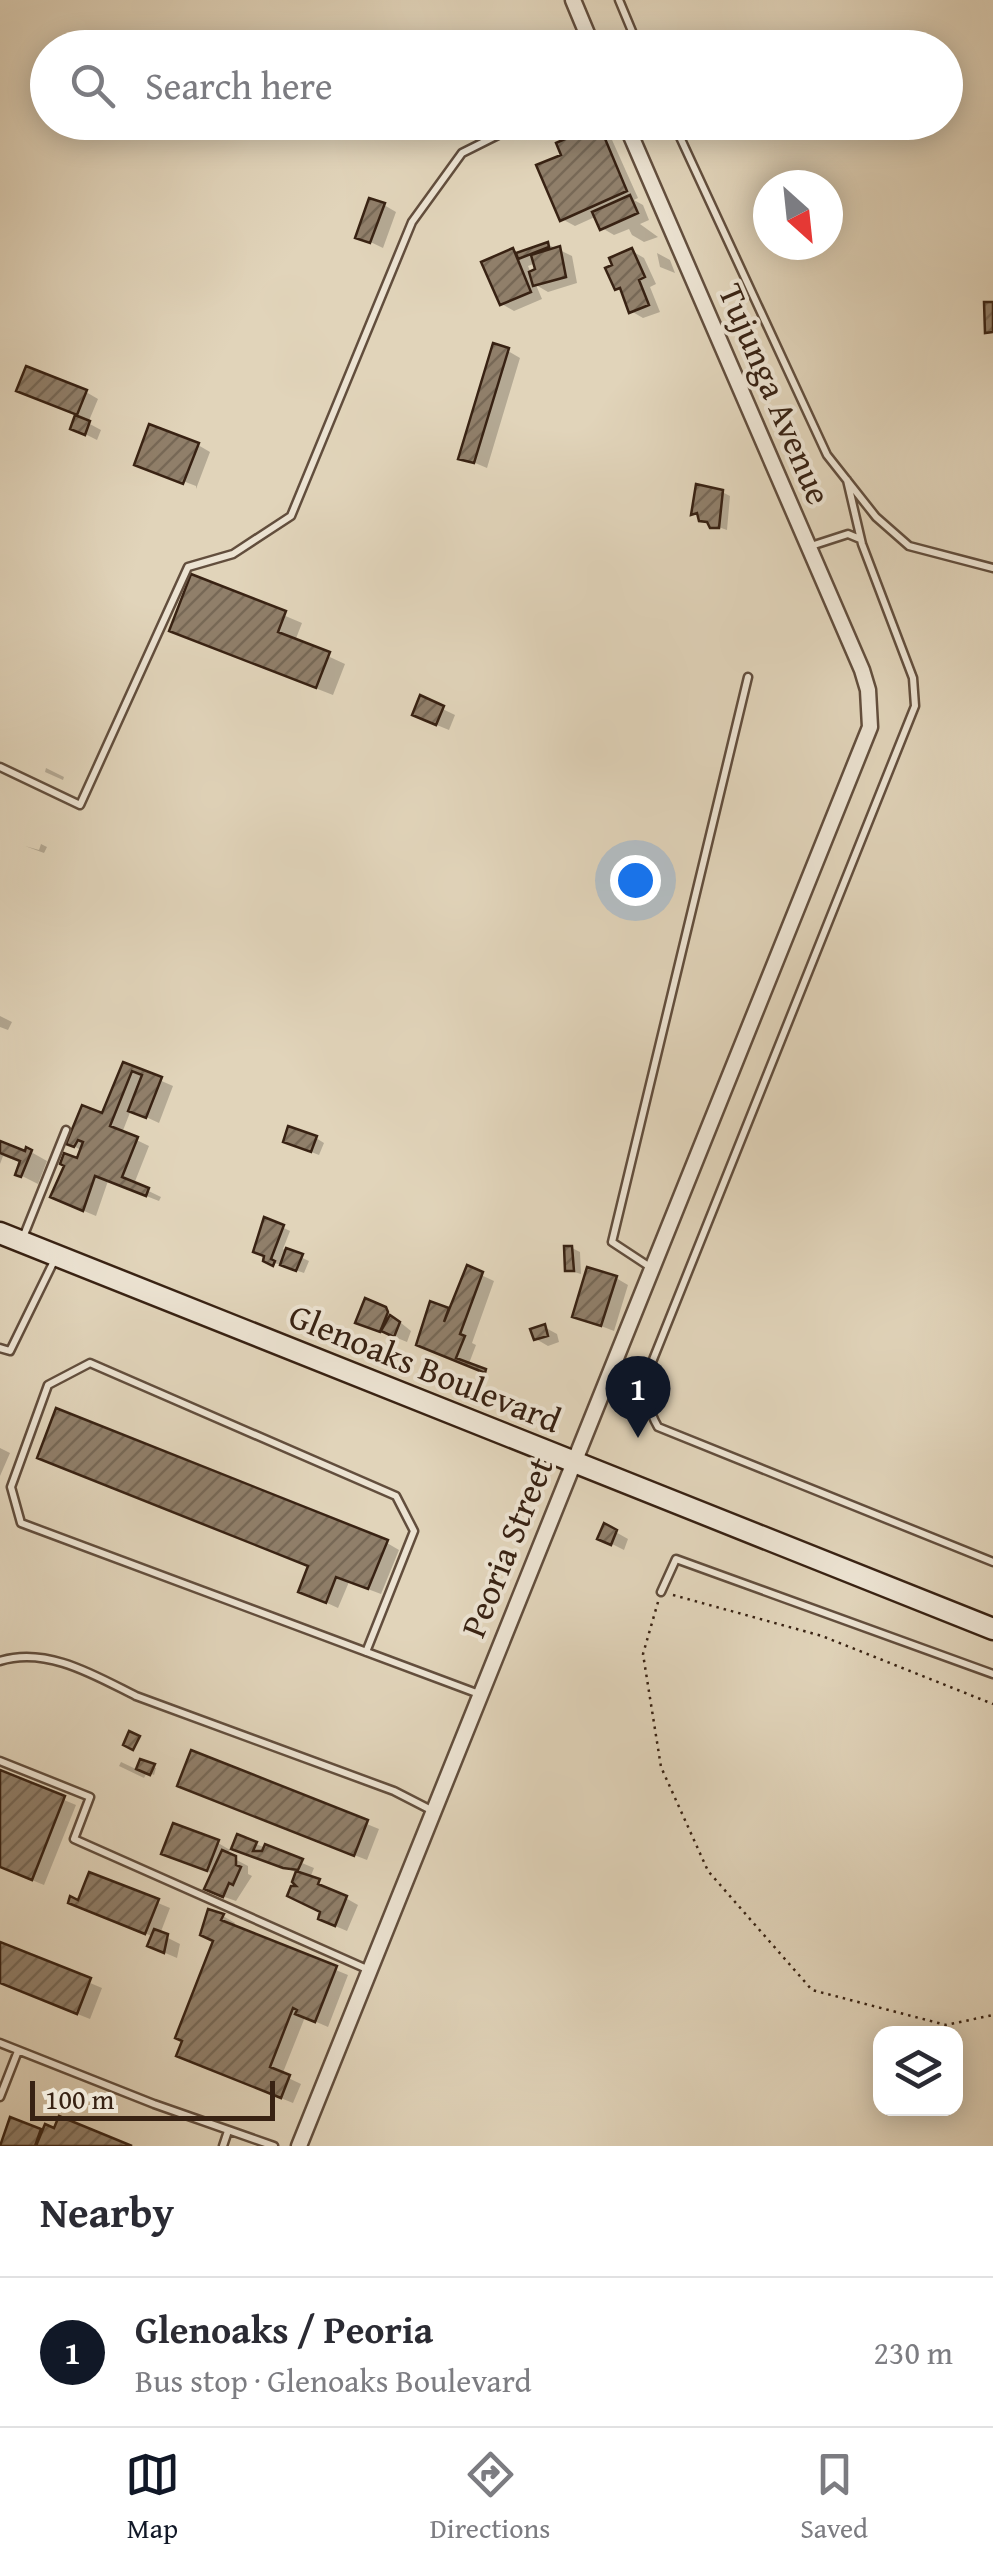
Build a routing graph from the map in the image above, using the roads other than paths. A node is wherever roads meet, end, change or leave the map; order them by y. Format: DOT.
graph roads {
  1 [pos="573,0"];
  2 [pos="619,0"];
  3 [pos="586,30"];
  4 [pos="632,30"];
  5 [pos="487,140"];
  6 [pos="634,140"];
  7 [pos="681,140"];
  8 [pos="847,480"];
  9 [pos="861,540"];
  10 [pos="809,547"];
  11 [pos="993,568"];
  12 [pos="748,677"];
  13 [pos="868,690"];
  14 [pos="0,766"];
  15 [pos="66,1130"];
  16 [pos="0,1233"];
  17 [pos="21,1241"];
  18 [pos="57,1256"];
  19 [pos="652,1268"];
  20 [pos="0,1348"];
  21 [pos="573,1462"];
  22 [pos="993,1562"];
  23 [pos="661,1592"];
  24 [pos="993,1629"];
  25 [pos="366,1652"];
  26 [pos="0,1661"];
  27 [pos="993,1674"];
  28 [pos="480,1695"];
  29 [pos="0,1760"];
  30 [pos="434,1811"];
  31 [pos="370,1970"];
  32 [pos="0,2043"];
  33 [pos="18,2050"];
  34 [pos="0,2097"];
  35 [pos="228,2131"];
  36 [pos="222,2146"];
  37 [pos="274,2146"];
  38 [pos="298,2146"];
  1 -- 3 [label="street"];
  2 -- 4 [label="lane"];
  5 -- 14 [label="lane"];
  6 -- 10 [label="street, Tujunga Avenue"];
  7 -- 8 [label="lane"];
  8 -- 9 [label="lane"];
  8 -- 11 [label="lane"];
  9 -- 10 [label="lane"];
  9 -- 22 [label="lane"];
  10 -- 13 [label="street, Tujunga Avenue"];
  12 -- 19 [label="lane"];
  13 -- 19 [label="street, Peoria Street"];
  15 -- 17 [label="lane"];
  16 -- 17 [label="main road, Glenoaks Boulevard"];
  17 -- 18 [label="main road, Glenoaks Boulevard"];
  18 -- 20 [label="lane"];
  18 -- 21 [label="main road, Glenoaks Boulevard"];
  19 -- 21 [label="street, Peoria Street"];
  21 -- 24 [label="main road, Glenoaks Boulevard"];
  21 -- 28 [label="street, Peoria Street"];
  23 -- 27 [label="lane"];
  25 -- 25 [label="lane"];
  25 -- 28 [label="lane"];
  26 -- 30 [label="lane"];
  28 -- 30 [label="street, Peoria Street"];
  29 -- 31 [label="lane"];
  30 -- 31 [label="street, Peoria Street"];
  31 -- 38 [label="street, Peoria Street"];
  32 -- 33 [label="lane"];
  33 -- 34 [label="lane"];
  33 -- 35 [label="lane"];
  35 -- 36 [label="lane"];
  35 -- 37 [label="lane"];
}
